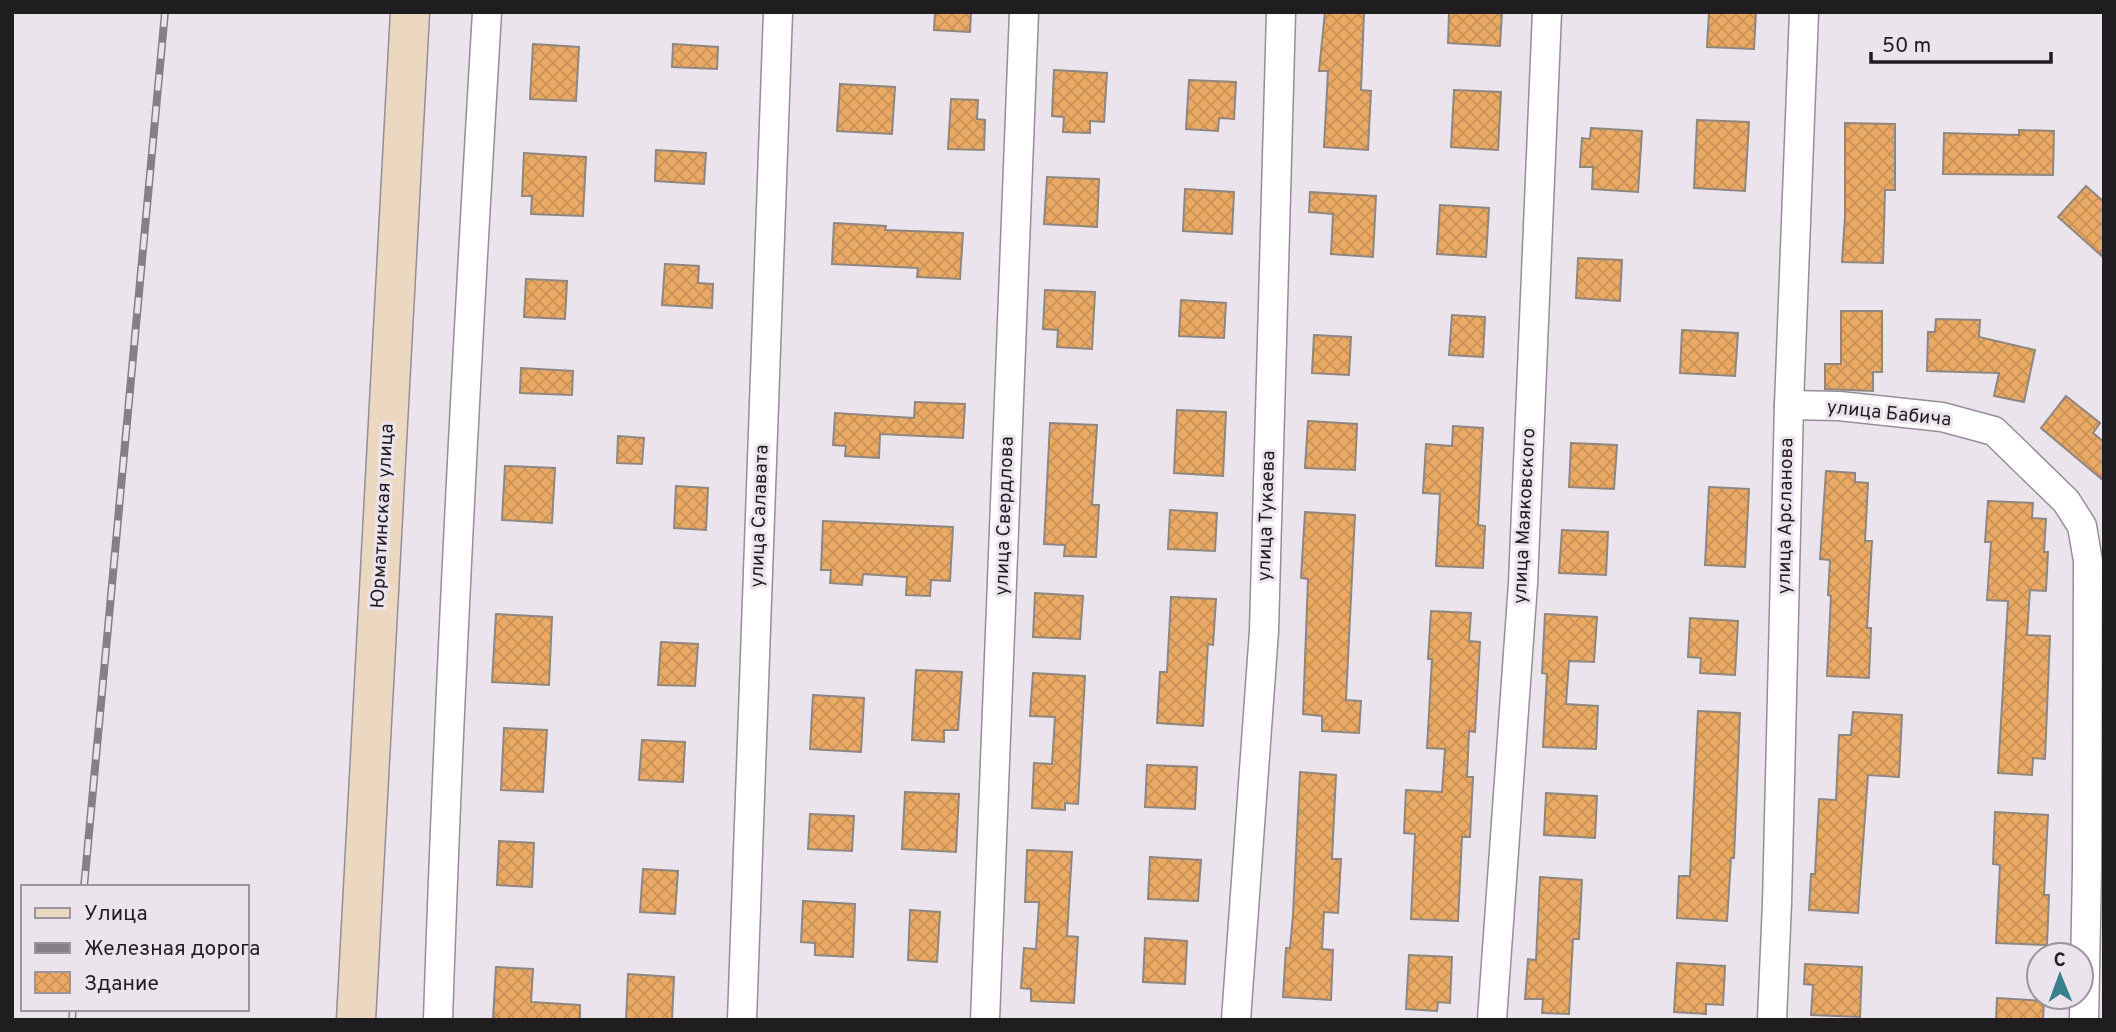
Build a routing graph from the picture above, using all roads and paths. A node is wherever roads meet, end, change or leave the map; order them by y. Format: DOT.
graph roads {
  1 [pos="410,12"];
  2 [pos="487,12"];
  3 [pos="778,12"];
  4 [pos="1024,12"];
  5 [pos="1280,12"];
  6 [pos="1547,12"];
  7 [pos="1804,12"];
  8 [pos="1788,405"];
  9 [pos="356,1020"];
  10 [pos="438,1020"];
  11 [pos="742,1020"];
  12 [pos="985,1020"];
  13 [pos="1236,1020"];
  14 [pos="1492,1020"];
  15 [pos="1772,1020"];
  16 [pos="2084,1020"];
  1 -- 9 [label="main road, Юрматинская улица"];
  2 -- 10 [label="street"];
  3 -- 11 [label="street, улица Салавата"];
  4 -- 12 [label="street, улица Свердлова"];
  5 -- 13 [label="street, улица Тукаева"];
  6 -- 14 [label="street, улица Маяковского"];
  7 -- 8 [label="street, улица Арсланова"];
  8 -- 15 [label="street, улица Арсланова"];
  8 -- 16 [label="street, улица Бабича"];
}
